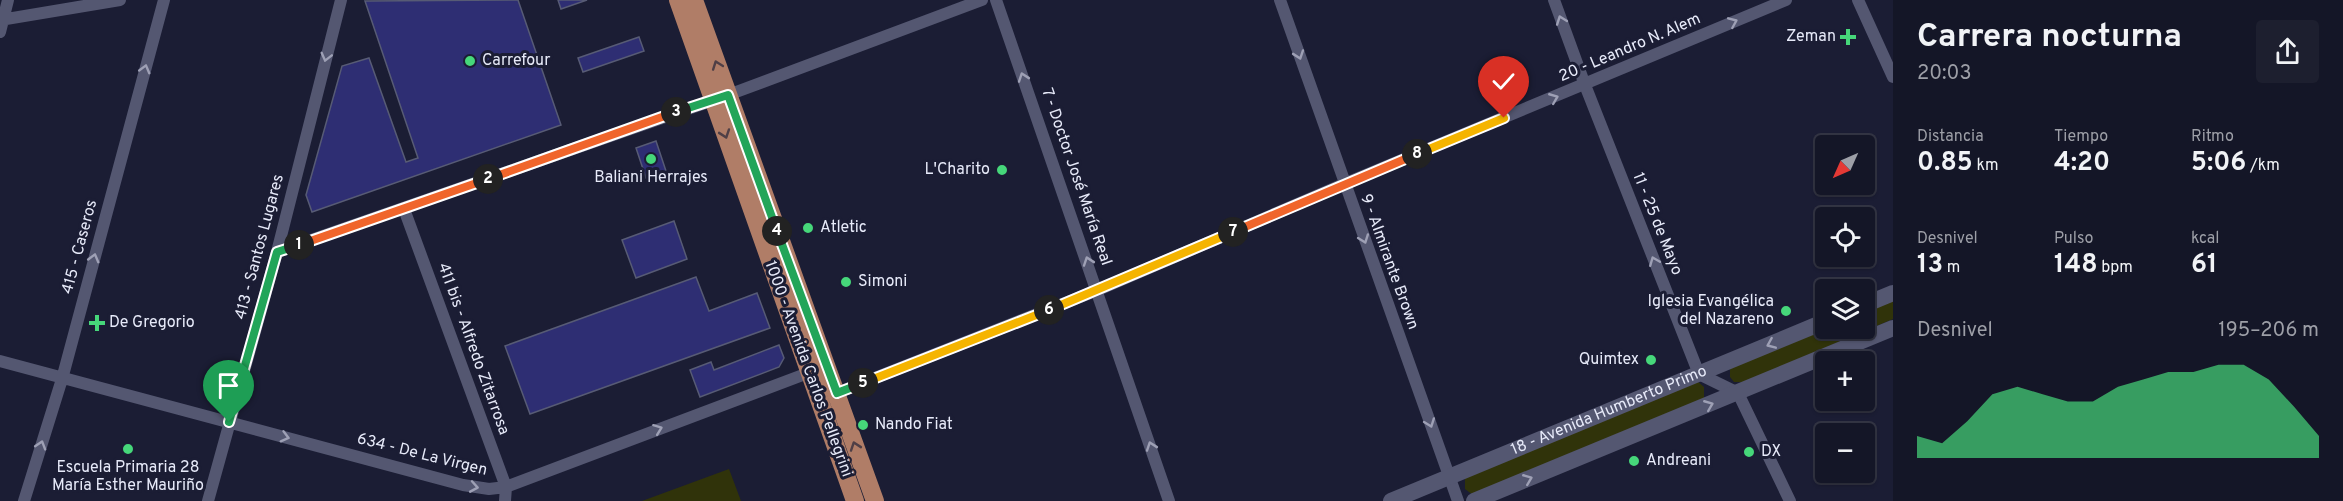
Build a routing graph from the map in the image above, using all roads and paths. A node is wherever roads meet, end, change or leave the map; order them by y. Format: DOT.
graph roads {
  1 [pos="9,0"];
  2 [pos="120,0"];
  3 [pos="164,0"];
  4 [pos="341,0"];
  5 [pos="678,0"];
  6 [pos="694,0"];
  7 [pos="982,0"];
  8 [pos="996,0"];
  9 [pos="1280,0"];
  10 [pos="1554,0"];
  11 [pos="1786,0"];
  12 [pos="1858,0"];
  13 [pos="1,24"];
  14 [pos="1893,77"];
  15 [pos="1585,85"];
  16 [pos="720,97"];
  17 [pos="1344,184"];
  18 [pos="404,209"];
  19 [pos="277,252"];
  20 [pos="1098,290"];
  21 [pos="1893,293"];
  22 [pos="1875,300"];
  23 [pos="1815,326"];
  24 [pos="1893,328"];
  25 [pos="0,362"];
  26 [pos="817,370"];
  27 [pos="1699,374"];
  28 [pos="62,379"];
  29 [pos="1738,393"];
  30 [pos="828,396"];
  31 [pos="229,422"];
  32 [pos="1449,477"];
  33 [pos="506,487"];
  34 [pos="24,501"];
  35 [pos="208,501"];
  36 [pos="505,501"];
  37 [pos="855,501"];
  38 [pos="874,501"];
  39 [pos="1170,501"];
  40 [pos="1391,501"];
  41 [pos="1458,501"];
  42 [pos="1474,501"];
  43 [pos="1790,501"];
  1 -- 13 [label="street"];
  2 -- 13 [label="street"];
  28 -- 3 [label="street, 415 - Caseros, one-way"];
  4 -- 19 [label="street, 413 - Santos Lugares, one-way"];
  5 -- 16 [label="main road, 1000 - Avenida Carlos Pellegrini"];
  16 -- 6 [label="main road, 1000 - Avenida Carlos Pellegrini, one-way"];
  7 -- 16 [label="street"];
  20 -- 8 [label="street, 7 - Doctor José María Real, one-way"];
  9 -- 17 [label="street, 9 - Almirante Brown, one-way"];
  15 -- 10 [label="street, 11 - 25 de Mayo, one-way"];
  15 -- 11 [label="street, 20 - Leandro N. Alem, one-way"];
  12 -- 14 [label="street"];
  17 -- 15 [label="street, 20 - Leandro N. Alem, one-way"];
  27 -- 15 [label="street, 11 - 25 de Mayo, one-way"];
  16 -- 18 [label="street"];
  16 -- 26 [label="main road, 1000 - Avenida Carlos Pellegrini"];
  17 -- 20 [label="street, 20 - Leandro N. Alem"];
  17 -- 32 [label="street, 9 - Almirante Brown, one-way"];
  18 -- 19 [label="street"];
  18 -- 33 [label="street, 411 bis - Alfredo Zitarrosa"];
  19 -- 31 [label="street, 413 - Santos Lugares"];
  20 -- 30 [label="street, 20 - Leandro N. Alem"];
  39 -- 20 [label="street, 7 - Doctor José María Real, one-way"];
  21 -- 22 [label="main road"];
  23 -- 27 [label="main road, 18 - Avenida Humberto Primo, one-way"];
  24 -- 29 [label="main road, 18 - Avenida Humberto Primo"];
  25 -- 28 [label="street, 634 - De La Virgen"];
  26 -- 30 [label="main road, 1000 - Avenida Carlos Pellegrini"];
  33 -- 26 [label="street, 634 - De La Virgen, one-way"];
  27 -- 29 [label="street"];
  27 -- 32 [label="main road, 18 - Avenida Humberto Primo"];
  28 -- 31 [label="street, 634 - De La Virgen"];
  34 -- 28 [label="street, 415 - Caseros, one-way"];
  42 -- 29 [label="main road, 18 - Avenida Humberto Primo, one-way"];
  29 -- 43 [label="street"];
  30 -- 37 [label="main road, 1000 - Avenida Carlos Pellegrini"];
  38 -- 30 [label="main road, 1000 - Avenida Carlos Pellegrini, one-way"];
  31 -- 33 [label="street, 634 - De La Virgen, one-way"];
  31 -- 35 [label="street, 413 - Santos Lugares"];
  32 -- 40 [label="main road, 18 - Avenida Humberto Primo"];
  32 -- 41 [label="street, 9 - Almirante Brown"];
  33 -- 36 [label="street, 411 bis - Alfredo Zitarrosa"];
}
